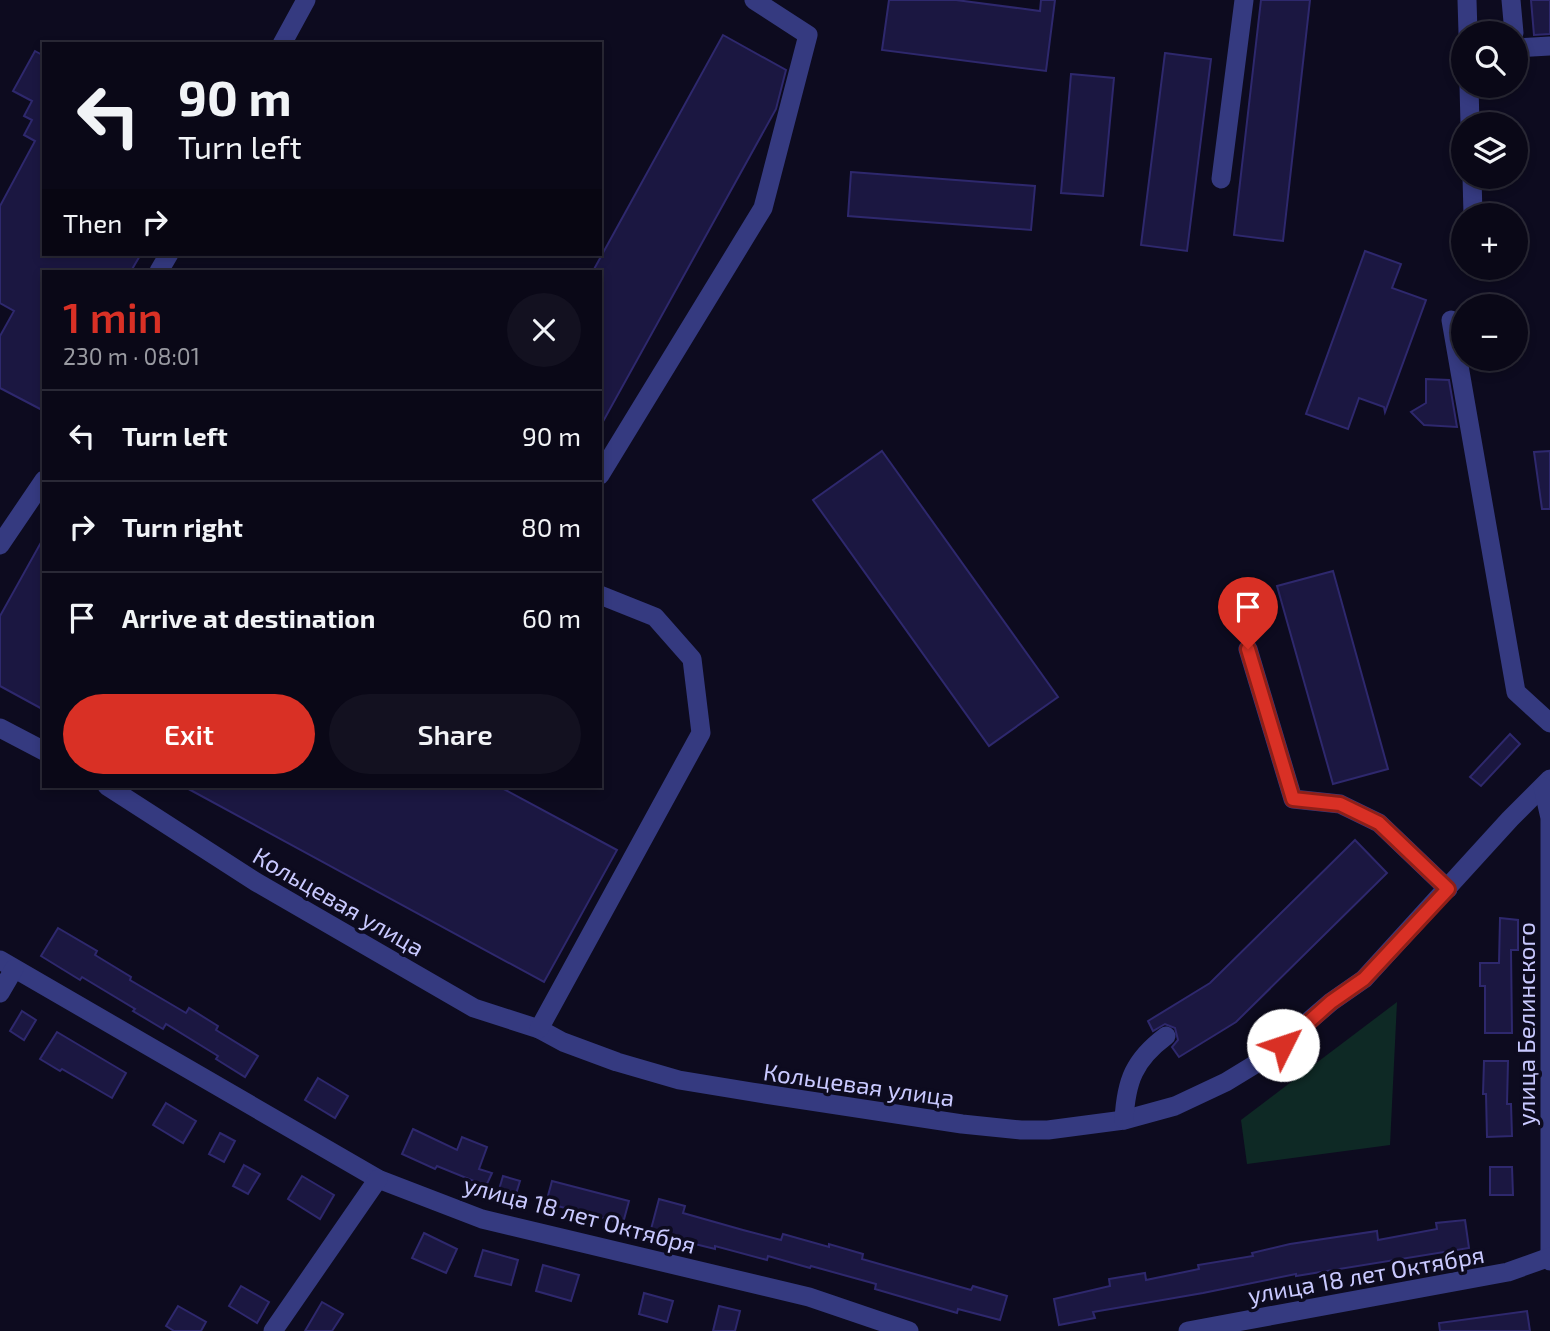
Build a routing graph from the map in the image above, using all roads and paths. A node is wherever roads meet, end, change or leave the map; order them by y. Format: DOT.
graph roads {
  1 [pos="306,0"];
  2 [pos="754,0"];
  3 [pos="1244,0"];
  4 [pos="1467,0"];
  5 [pos="1511,0"];
  6 [pos="1468,21"];
  7 [pos="1513,21"];
  8 [pos="283,42"];
  9 [pos="1550,46"];
  10 [pos="1528,47"];
  11 [pos="1221,179"];
  12 [pos="1460,371"];
  13 [pos="602,472"];
  14 [pos="41,491"];
  15 [pos="0,545"];
  16 [pos="602,596"];
  17 [pos="1248,649"];
  18 [pos="1550,723"];
  19 [pos="0,728"];
  20 [pos="42,750"];
  21 [pos="1547,783"];
  22 [pos="110,788"];
  23 [pos="1448,889"];
  24 [pos="7,964"];
  25 [pos="0,993"];
  26 [pos="539,1029"];
  27 [pos="1166,1036"];
  28 [pos="1124,1121"];
  29 [pos="378,1179"];
  30 [pos="1550,1259"];
  31 [pos="272,1331"];
  32 [pos="909,1331"];
  33 [pos="1188,1331"];
  1 -- 8 [label="street"];
  2 -- 13 [label="street"];
  3 -- 11 [label="street"];
  4 -- 6 [label="street"];
  5 -- 7 [label="street"];
  9 -- 10 [label="street"];
  12 -- 18 [label="street"];
  14 -- 15 [label="street"];
  16 -- 26 [label="street"];
  17 -- 23 [label="street"];
  19 -- 20 [label="street"];
  21 -- 23 [label="street, Кольцевая улица"];
  21 -- 30 [label="street, улица Белинского"];
  22 -- 26 [label="street, Кольцевая улица"];
  23 -- 28 [label="street, Кольцевая улица"];
  24 -- 25 [label="street"];
  24 -- 29 [label="street, улица 18 лет Октября"];
  26 -- 28 [label="street, Кольцевая улица"];
  27 -- 28 [label="street"];
  29 -- 31 [label="street"];
  29 -- 32 [label="street, улица 18 лет Октября"];
  30 -- 33 [label="street, улица 18 лет Октября"];
}
